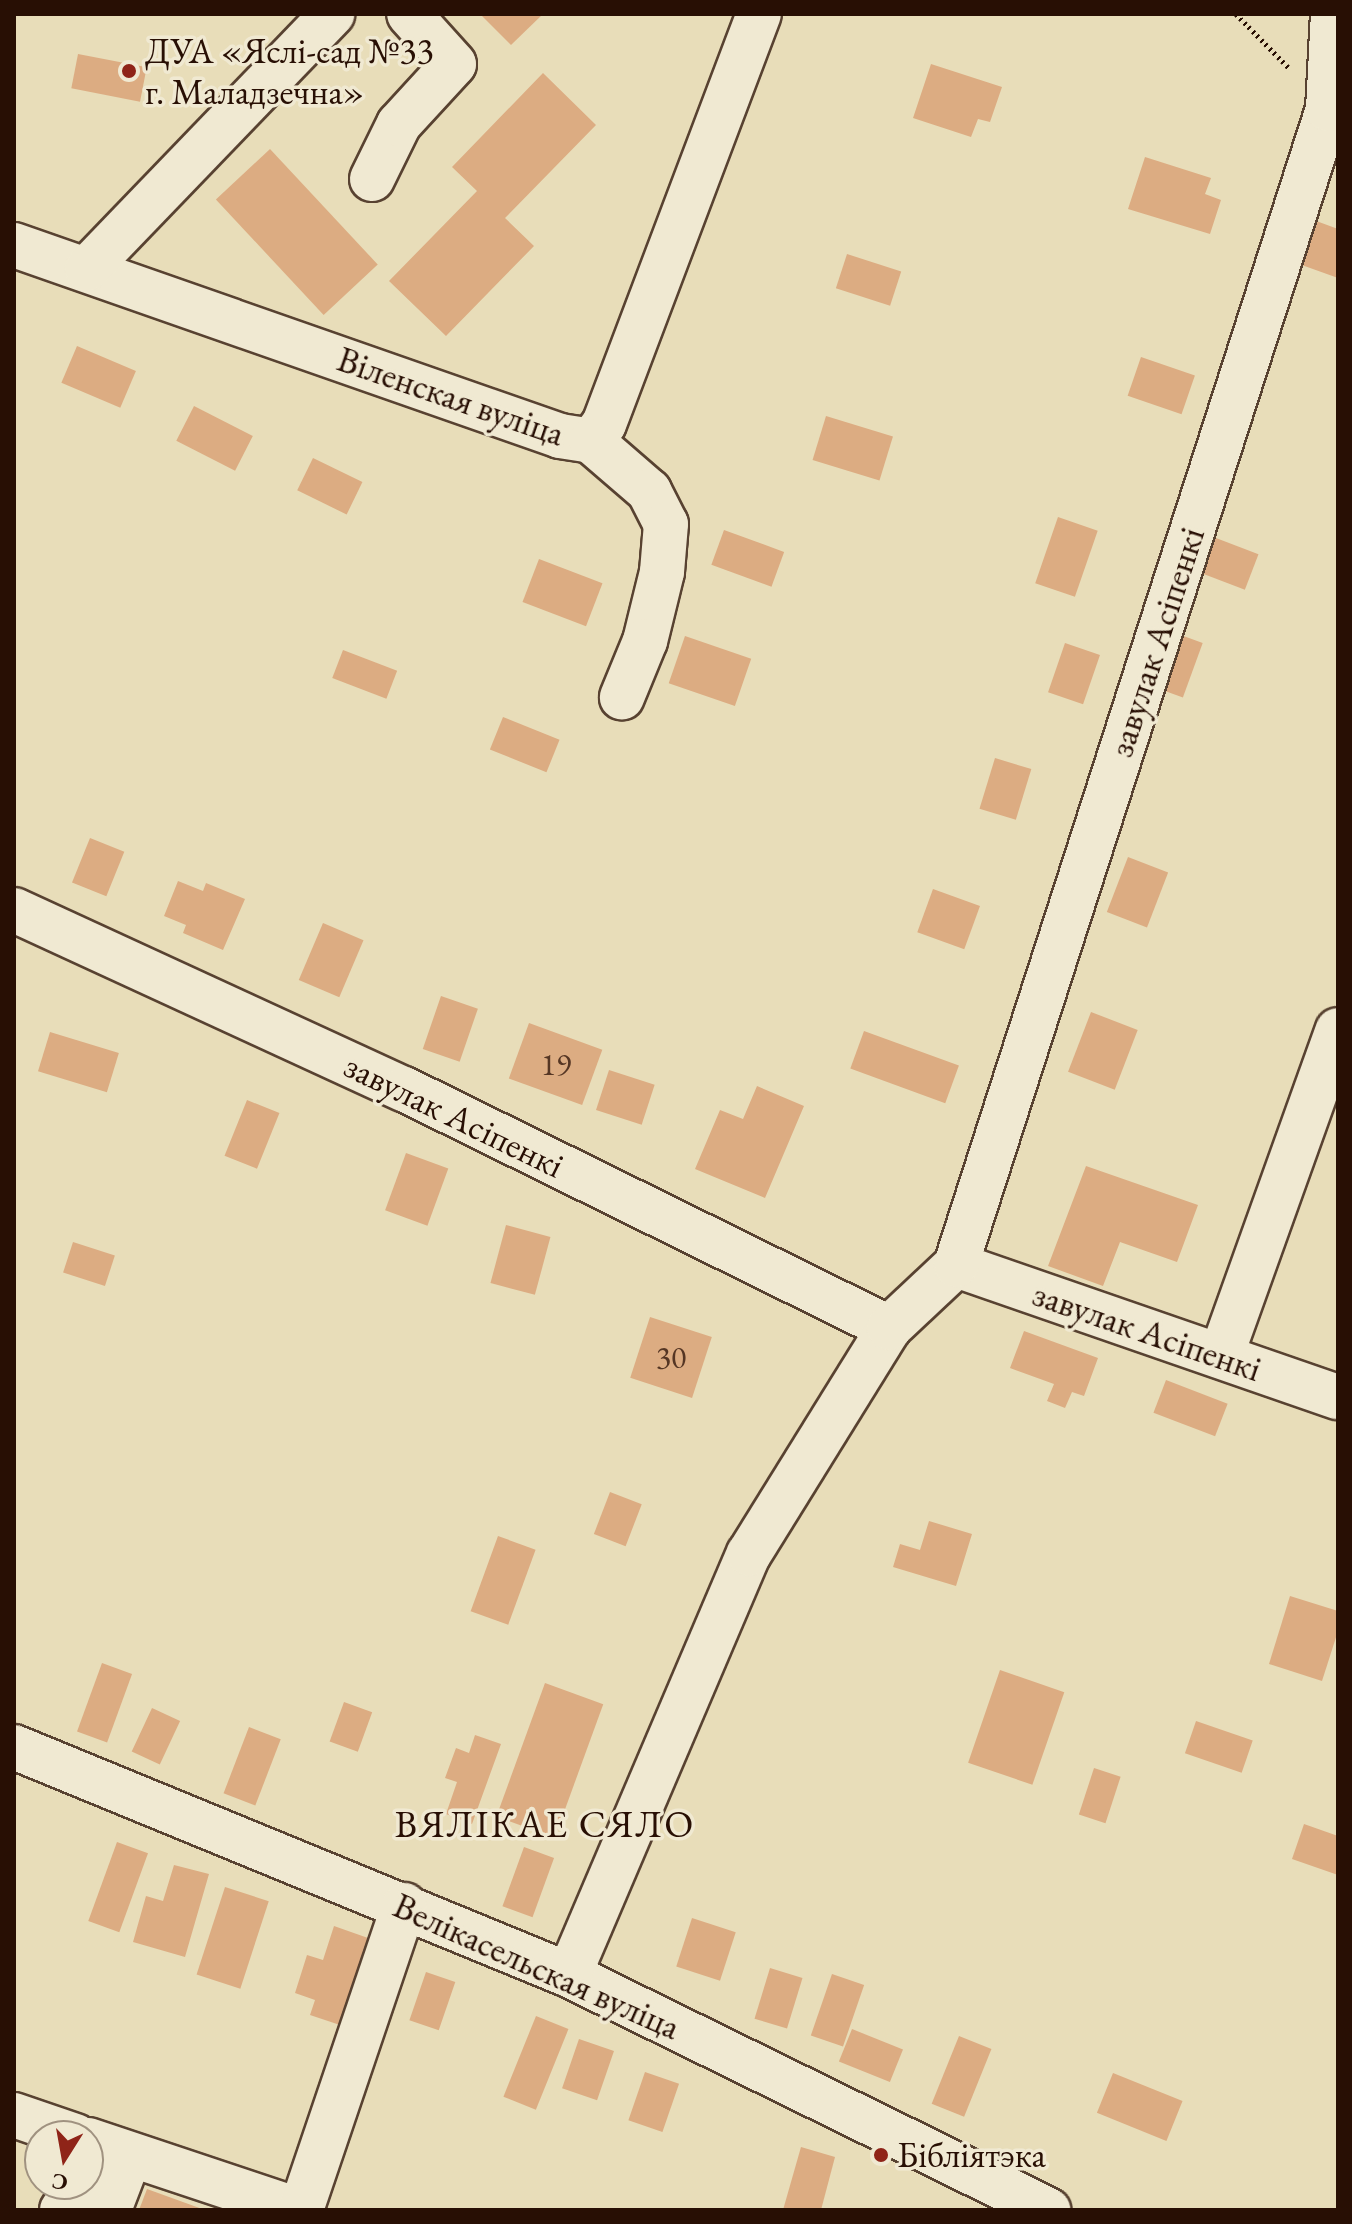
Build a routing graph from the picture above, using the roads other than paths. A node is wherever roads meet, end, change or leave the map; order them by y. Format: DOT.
graph roads {
  1 [pos="332,14"];
  2 [pos="409,14"];
  3 [pos="759,14"];
  4 [pos="1333,14"];
  5 [pos="372,179"];
  6 [pos="14,245"];
  7 [pos="87,269"];
  8 [pos="591,441"];
  9 [pos="622,697"];
  10 [pos="14,910"];
  11 [pos="1338,1030"];
  12 [pos="956,1265"];
  13 [pos="889,1328"];
  14 [pos="1221,1356"];
  15 [pos="1338,1397"];
  16 [pos="14,1747"];
  17 [pos="404,1905"];
  18 [pos="569,1975"];
  19 [pos="104,2146"];
  20 [pos="130,2155"];
  21 [pos="104,2165"];
  22 [pos="109,2210"];
  23 [pos="300,2210"];
  24 [pos="1048,2210"];
  1 -- 7 [label="street"];
  2 -- 5 [label="street"];
  3 -- 8 [label="street, Віленская вуліца"];
  4 -- 12 [label="street, завулак Асіпенкі"];
  6 -- 7 [label="street, Віленская вуліца"];
  7 -- 8 [label="street, Віленская вуліца"];
  8 -- 9 [label="street"];
  10 -- 13 [label="street, завулак Асіпенкі"];
  11 -- 14 [label="street"];
  12 -- 13 [label="street, завулак Асіпенкі"];
  12 -- 14 [label="street, завулак Асіпенкі"];
  13 -- 18 [label="street, завулак Асіпенкі"];
  14 -- 15 [label="street, завулак Асіпенкі"];
  16 -- 17 [label="street, Велікасельская вуліца"];
  17 -- 18 [label="street, Велікасельская вуліца"];
  17 -- 23 [label="street"];
  18 -- 24 [label="street, Велікасельская вуліца"];
  19 -- 20 [label="street"];
  20 -- 21 [label="street"];
  20 -- 22 [label="street"];
  20 -- 23 [label="street"];
}
